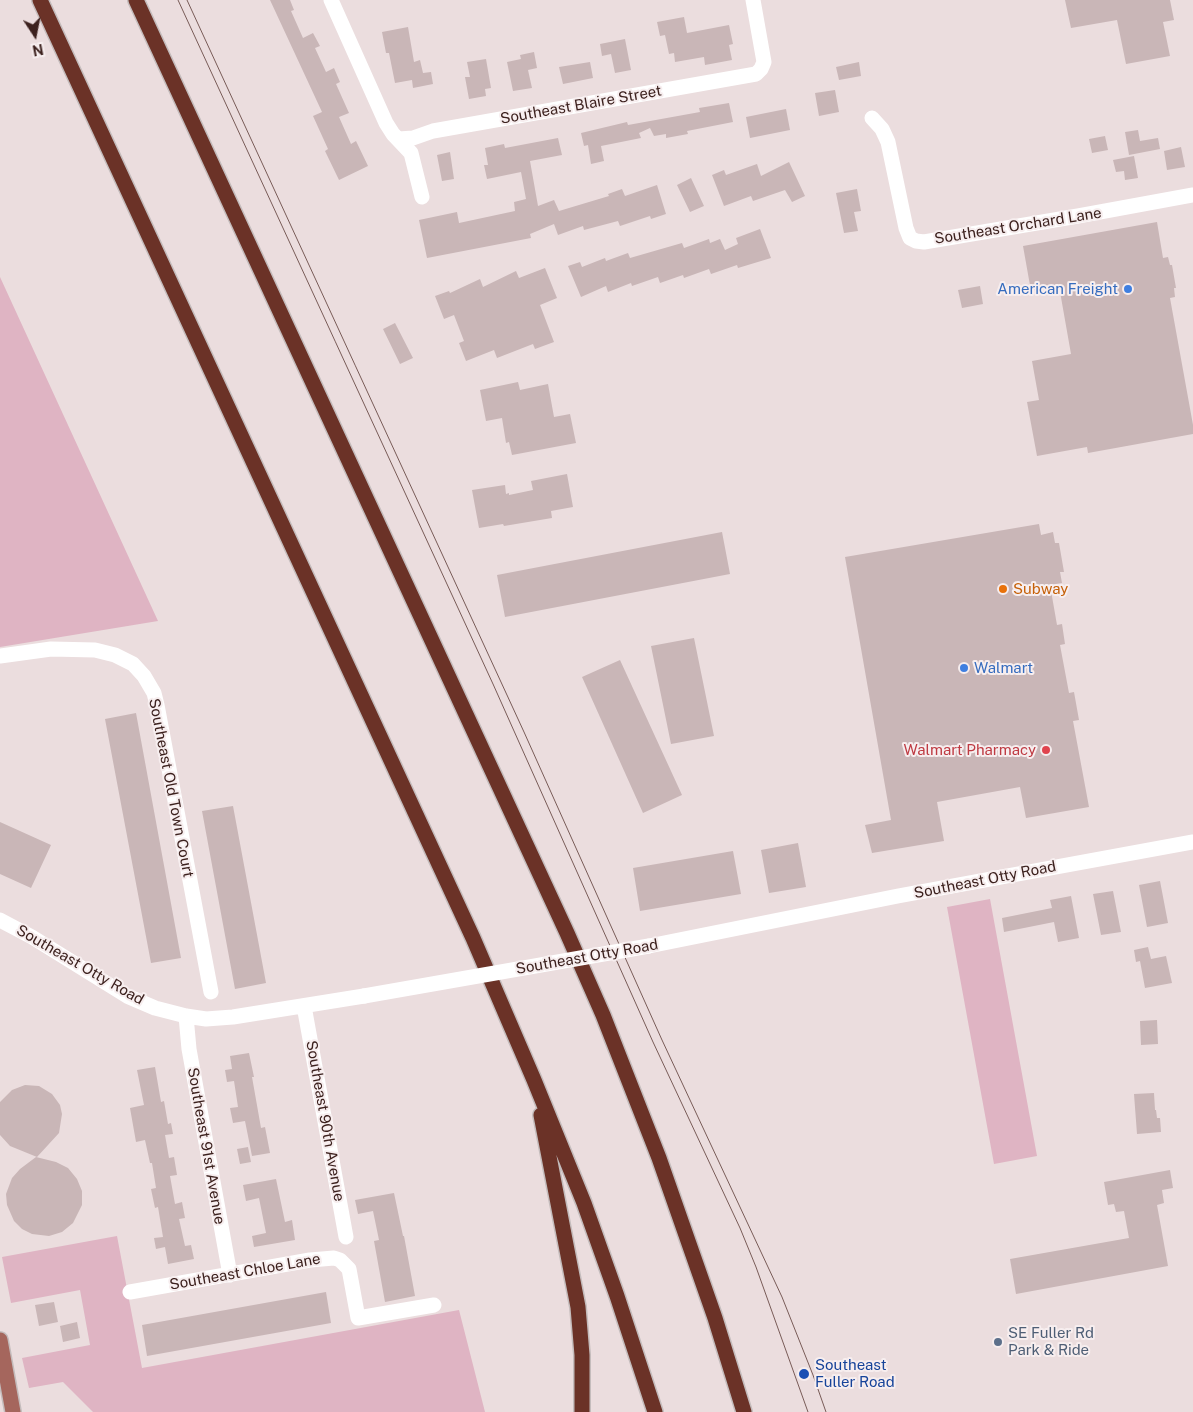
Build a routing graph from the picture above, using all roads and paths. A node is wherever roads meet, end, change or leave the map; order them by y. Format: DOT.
graph roads {
  1 [pos="40,0"];
  2 [pos="136,0"];
  3 [pos="331,0"];
  4 [pos="752,0"];
  5 [pos="872,118"];
  6 [pos="399,139"];
  7 [pos="1193,196"];
  8 [pos="422,197"];
  9 [pos="0,656"];
  10 [pos="1193,842"];
  11 [pos="0,920"];
  12 [pos="211,992"];
  13 [pos="304,1006"];
  14 [pos="186,1016"];
  15 [pos="534,1080"];
  16 [pos="346,1237"];
  17 [pos="230,1274"];
  18 [pos="130,1292"];
  19 [pos="434,1305"];
  20 [pos="715,1318"];
  21 [pos="0,1340"];
  22 [pos="13,1412"];
  23 [pos="582,1412"];
  24 [pos="655,1412"];
  25 [pos="744,1412"];
  26 [pos="753,1412"];
  1 -- 15 [label="highway"];
  2 -- 20 [label="highway"];
  3 -- 6 [label="street"];
  4 -- 6 [label="street, Southeast Blaire Street"];
  5 -- 7 [label="street, Southeast Orchard Lane"];
  6 -- 8 [label="street"];
  9 -- 12 [label="street, Southeast Old Town Court"];
  10 -- 13 [label="street, Southeast Otty Road, bridge"];
  11 -- 14 [label="street, Southeast Otty Road"];
  13 -- 14 [label="street, Southeast Otty Road"];
  13 -- 16 [label="street, Southeast 90th Avenue"];
  14 -- 17 [label="street, Southeast 91st Avenue"];
  15 -- 23 [label="highway"];
  15 -- 24 [label="highway"];
  17 -- 18 [label="street, Southeast Chloe Lane"];
  17 -- 19 [label="street, Southeast Chloe Lane"];
  20 -- 25 [label="highway"];
  20 -- 26 [label="highway"];
  21 -- 22 [label="main road"];
}
